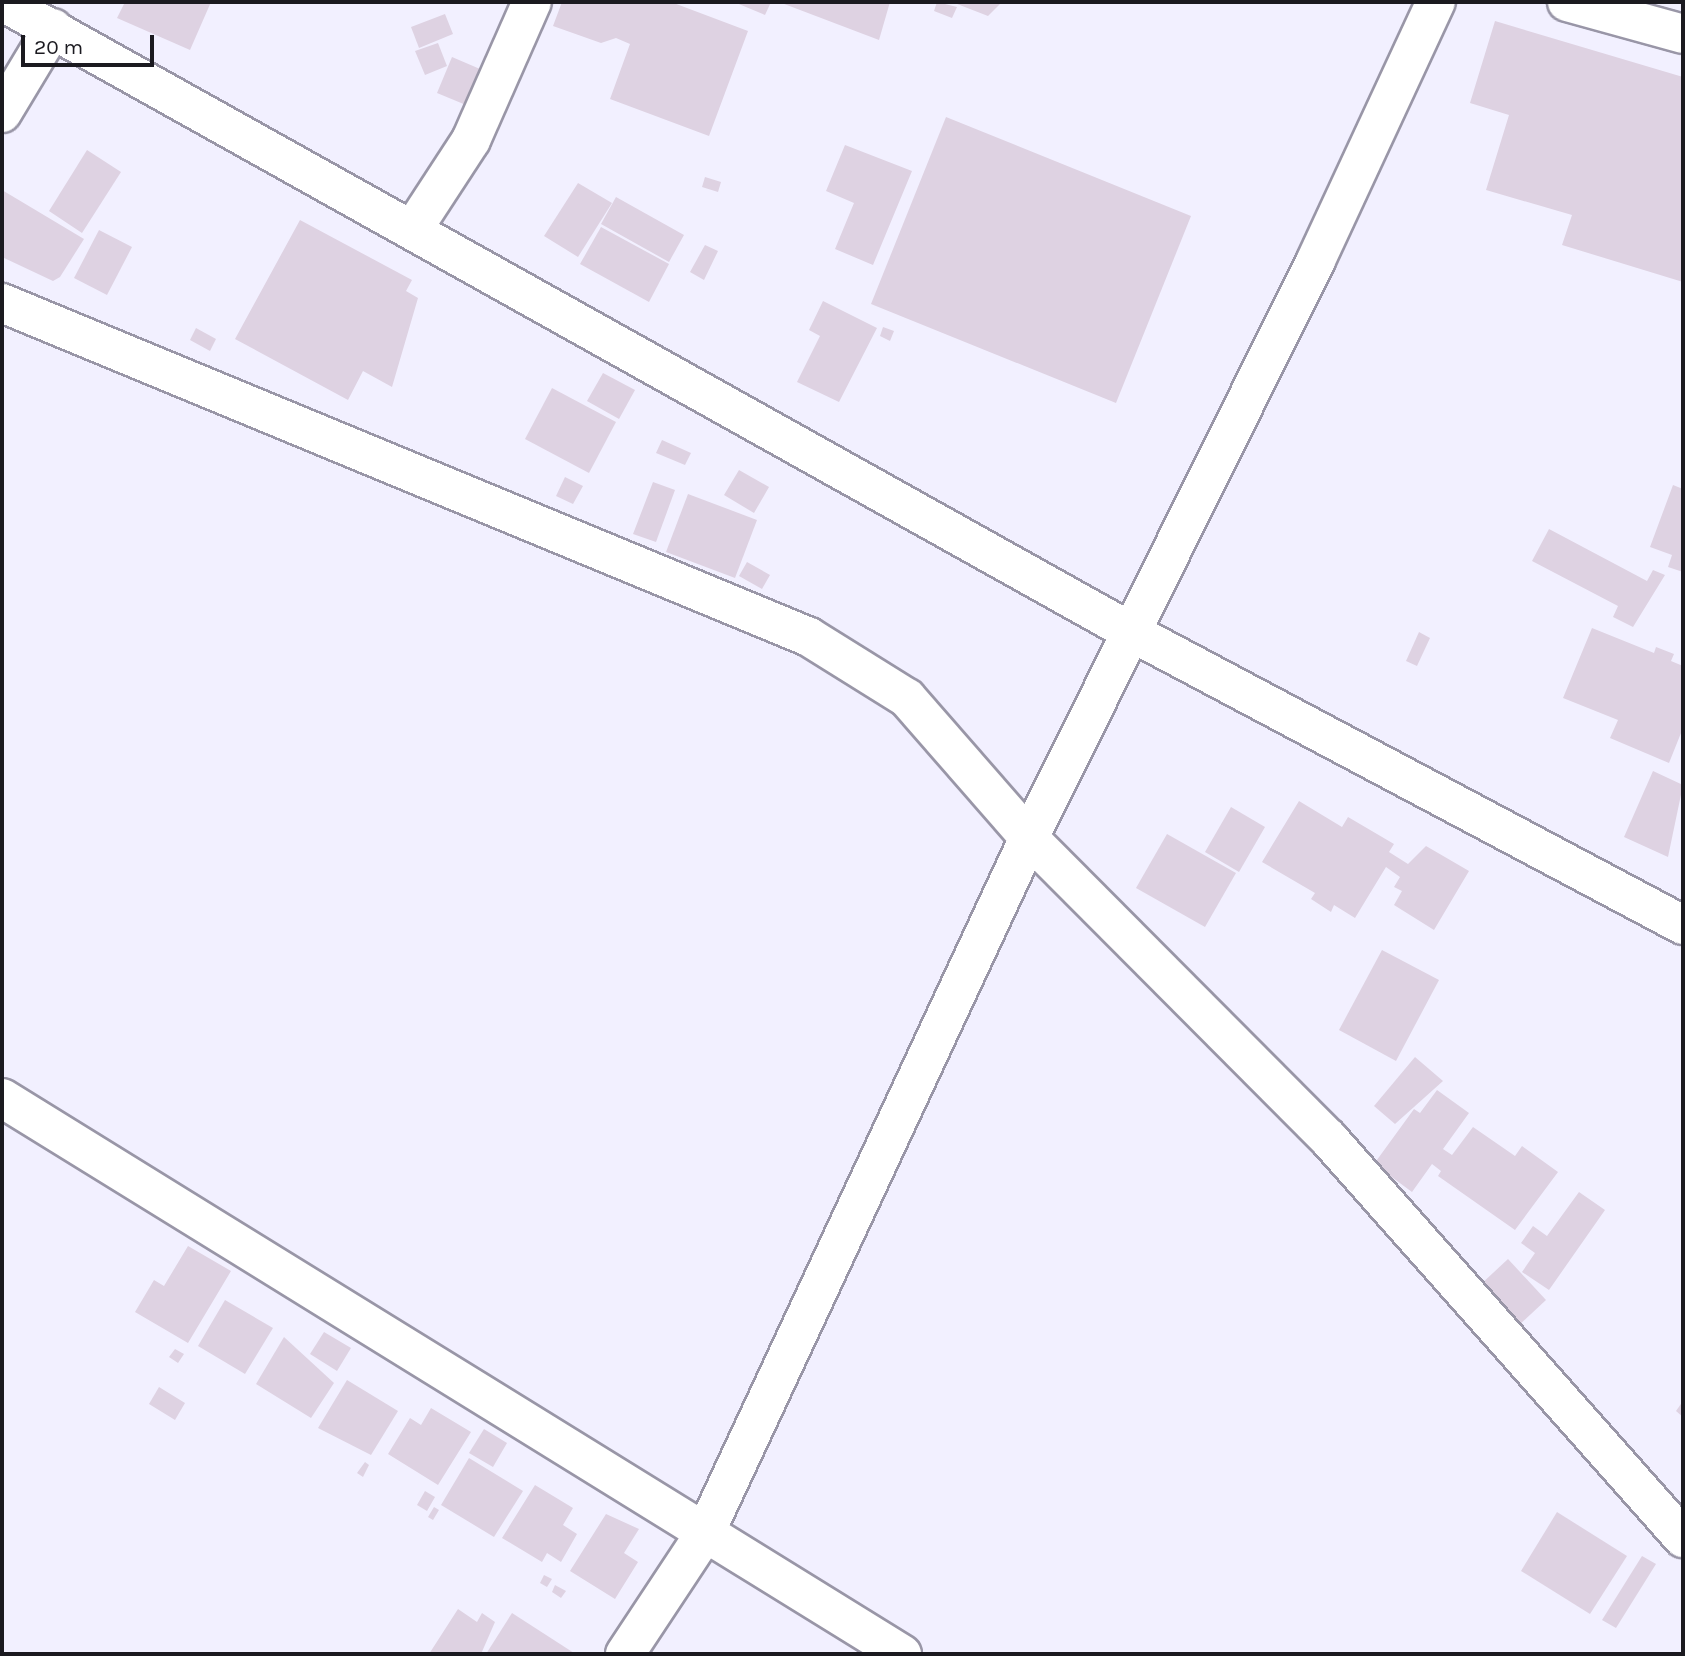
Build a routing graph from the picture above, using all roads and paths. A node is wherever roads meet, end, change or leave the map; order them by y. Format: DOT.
graph roads {
  1 [pos="3,2"];
  2 [pos="532,2"];
  3 [pos="1436,2"];
  4 [pos="1567,2"];
  5 [pos="53,28"];
  6 [pos="1683,34"];
  7 [pos="2,113"];
  8 [pos="413,229"];
  9 [pos="2,303"];
  10 [pos="1131,632"];
  11 [pos="1029,838"];
  12 [pos="1683,925"];
  13 [pos="2,1098"];
  14 [pos="705,1533"];
  15 [pos="1683,1538"];
  16 [pos="625,1654"];
  17 [pos="902,1654"];
  1 -- 5 [label="street"];
  2 -- 8 [label="street"];
  3 -- 10 [label="street"];
  4 -- 6 [label="street"];
  5 -- 7 [label="street"];
  5 -- 8 [label="street"];
  8 -- 10 [label="street"];
  9 -- 11 [label="street"];
  10 -- 11 [label="street"];
  10 -- 12 [label="street"];
  11 -- 14 [label="street"];
  11 -- 15 [label="street"];
  13 -- 14 [label="street"];
  14 -- 16 [label="street"];
  14 -- 17 [label="street"];
}
